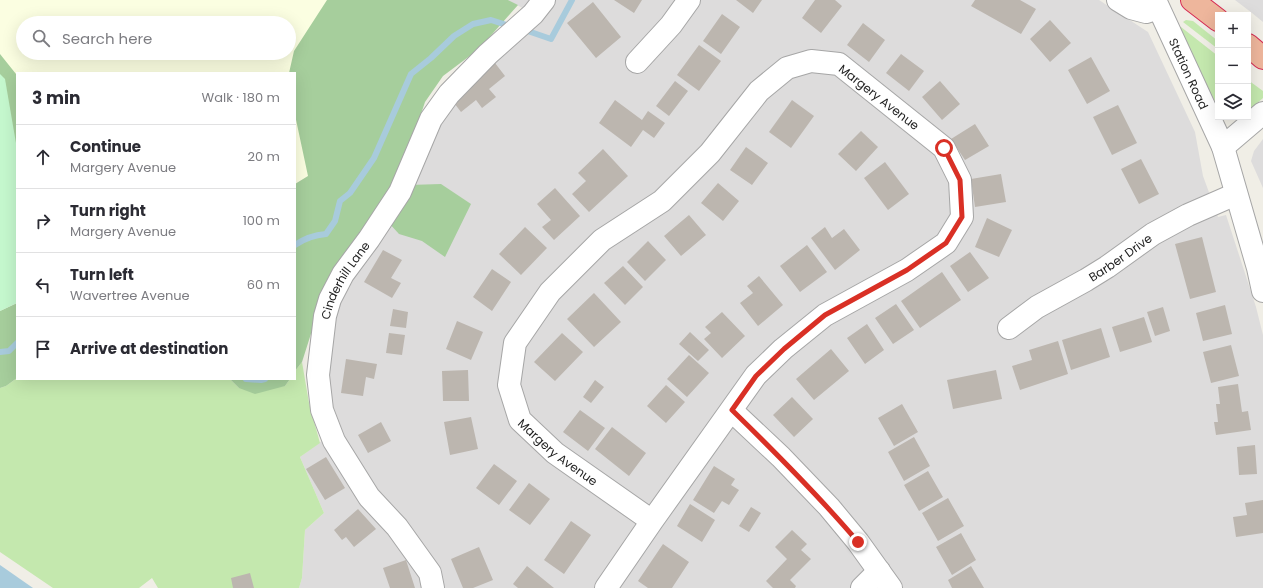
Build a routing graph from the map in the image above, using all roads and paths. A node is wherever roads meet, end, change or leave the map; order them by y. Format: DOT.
graph roads {
  1 [pos="544,0"];
  2 [pos="689,0"];
  3 [pos="1118,0"];
  4 [pos="1192,0"];
  5 [pos="1156,4"];
  6 [pos="1215,18"];
  7 [pos="1251,48"];
  8 [pos="1263,58"];
  9 [pos="637,62"];
  10 [pos="1263,113"];
  11 [pos="1223,146"];
  12 [pos="1236,194"];
  13 [pos="1263,291"];
  14 [pos="1009,328"];
  15 [pos="732,410"];
  16 [pos="652,521"];
  17 [pos="884,579"];
  18 [pos="433,588"];
  19 [pos="606,588"];
  20 [pos="862,588"];
  1 -- 18 [label="street, Cinderhill Lane"];
  2 -- 9 [label="street"];
  3 -- 5 [label="street"];
  4 -- 6 [label="highway"];
  5 -- 11 [label="street, Station Road"];
  7 -- 8 [label="highway"];
  10 -- 11 [label="street"];
  11 -- 12 [label="street, Station Road"];
  12 -- 13 [label="street, Station Road"];
  12 -- 14 [label="street, Barber Drive"];
  15 -- 16 [label="street, Margery Avenue"];
  15 -- 16 [label="street, Margery Avenue"];
  15 -- 17 [label="street"];
  16 -- 19 [label="street, Margery Avenue"];
  17 -- 20 [label="street"];
}
